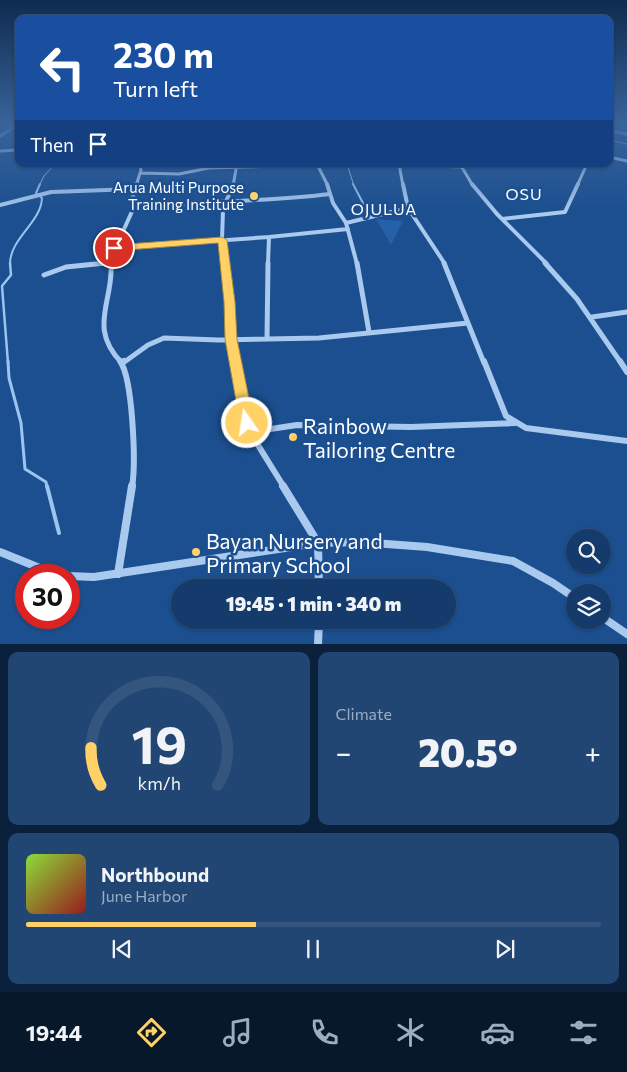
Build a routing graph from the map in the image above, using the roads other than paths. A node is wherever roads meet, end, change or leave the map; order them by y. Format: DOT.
graph roads {
  1 [pos="613,158"];
  2 [pos="627,161"];
  3 [pos="140,167"];
  4 [pos="223,167"];
  5 [pos="237,167"];
  6 [pos="319,167"];
  7 [pos="399,167"];
  8 [pos="462,167"];
  9 [pos="586,167"];
  10 [pos="140,173"];
  11 [pos="134,189"];
  12 [pos="330,194"];
  13 [pos="225,201"];
  14 [pos="0,205"];
  15 [pos="134,207"];
  16 [pos="408,208"];
  17 [pos="502,219"];
  18 [pos="346,223"];
  19 [pos="348,229"];
  20 [pos="269,237"];
  21 [pos="222,240"];
  22 [pos="114,248"];
  23 [pos="110,262"];
  24 [pos="44,275"];
  25 [pos="627,312"];
  26 [pos="592,317"];
  27 [pos="468,323"];
  28 [pos="369,332"];
  29 [pos="231,339"];
  30 [pos="267,339"];
  31 [pos="122,363"];
  32 [pos="627,372"];
  33 [pos="515,423"];
  34 [pos="251,432"];
  35 [pos="627,442"];
  36 [pos="318,543"];
  37 [pos="0,552"];
  38 [pos="30,564"];
  39 [pos="118,574"];
  40 [pos="80,576"];
  41 [pos="319,579"];
  42 [pos="566,592"];
  43 [pos="611,623"];
  44 [pos="319,629"];
  45 [pos="627,634"];
  46 [pos="318,644"];
  1 -- 2 [label="street"];
  3 -- 10 [label="street"];
  4 -- 10 [label="street"];
  5 -- 13 [label="street"];
  6 -- 12 [label="street"];
  7 -- 16 [label="street"];
  8 -- 17 [label="street"];
  9 -- 17 [label="street"];
  10 -- 11 [label="street"];
  11 -- 14 [label="street"];
  11 -- 15 [label="street"];
  12 -- 13 [label="street"];
  12 -- 18 [label="street"];
  13 -- 15 [label="street"];
  13 -- 21 [label="street"];
  15 -- 22 [label="street"];
  16 -- 18 [label="street"];
  16 -- 27 [label="street"];
  17 -- 26 [label="street"];
  18 -- 19 [label="street"];
  19 -- 20 [label="street"];
  19 -- 28 [label="street"];
  20 -- 21 [label="street"];
  20 -- 30 [label="street"];
  21 -- 22 [label="street"];
  21 -- 29 [label="street"];
  22 -- 23 [label="street"];
  23 -- 24 [label="street"];
  23 -- 31 [label="street"];
  25 -- 26 [label="street"];
  26 -- 32 [label="street"];
  27 -- 28 [label="street"];
  27 -- 33 [label="street"];
  28 -- 30 [label="street"];
  29 -- 30 [label="street"];
  29 -- 31 [label="street"];
  29 -- 34 [label="street"];
  31 -- 39 [label="street"];
  33 -- 34 [label="street"];
  33 -- 35 [label="street"];
  34 -- 36 [label="street"];
  36 -- 39 [label="street"];
  36 -- 41 [label="street"];
  36 -- 42 [label="street"];
  37 -- 38 [label="street"];
  39 -- 40 [label="street"];
  43 -- 45 [label="street"];
  44 -- 46 [label="street"];
}
